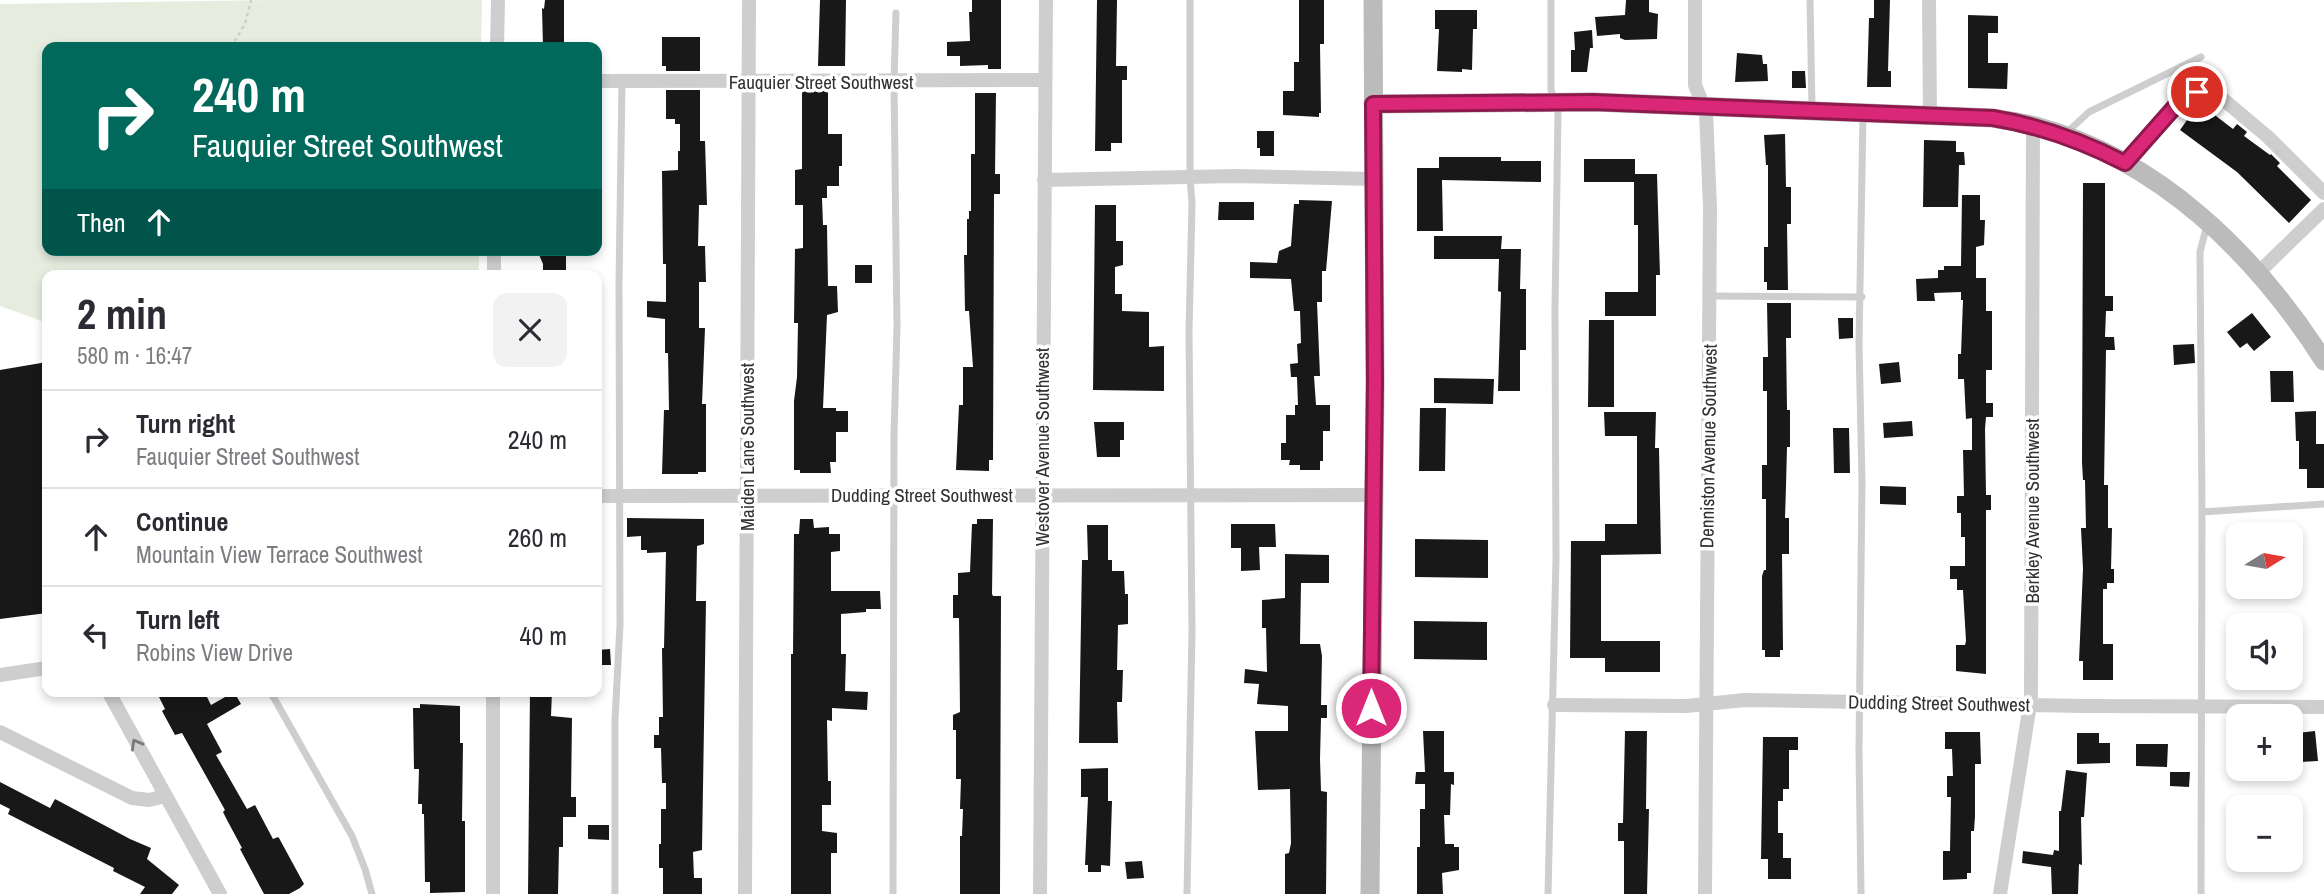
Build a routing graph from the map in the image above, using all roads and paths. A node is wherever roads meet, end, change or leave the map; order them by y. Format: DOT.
graph roads {
  1 [pos="251,0"];
  2 [pos="498,0"];
  3 [pos="749,0"];
  4 [pos="1046,0"];
  5 [pos="1190,0"];
  6 [pos="1373,0"];
  7 [pos="1551,0"];
  8 [pos="1695,0"];
  9 [pos="1810,0"];
  10 [pos="1929,0"];
  11 [pos="896,13"];
  12 [pos="234,42"];
  13 [pos="497,42"];
  14 [pos="2201,57"];
  15 [pos="1045,80"];
  16 [pos="602,81"];
  17 [pos="894,81"];
  18 [pos="622,82"];
  19 [pos="748,83"];
  20 [pos="1555,103"];
  21 [pos="1373,104"];
  22 [pos="1704,107"];
  23 [pos="1812,111"];
  24 [pos="1863,113"];
  25 [pos="1930,116"];
  26 [pos="2033,125"];
  27 [pos="2064,135"];
  28 [pos="2125,163"];
  29 [pos="1190,177"];
  30 [pos="1374,179"];
  31 [pos="1044,180"];
  32 [pos="2324,193"];
  33 [pos="2324,209"];
  34 [pos="2208,221"];
  35 [pos="2258,273"];
  36 [pos="1709,296"];
  37 [pos="1861,297"];
  38 [pos="2324,361"];
  39 [pos="894,495"];
  40 [pos="1042,495"];
  41 [pos="1190,495"];
  42 [pos="1372,495"];
  43 [pos="602,496"];
  44 [pos="620,496"];
  45 [pos="747,496"];
  46 [pos="2324,504"];
  47 [pos="2202,512"];
  48 [pos="42,669"];
  49 [pos="0,675"];
  50 [pos="111,697"];
  51 [pos="273,697"];
  52 [pos="493,697"];
  53 [pos="1860,701"];
  54 [pos="1706,704"];
  55 [pos="2030,704"];
  56 [pos="1554,705"];
  57 [pos="2202,707"];
  58 [pos="2324,707"];
  59 [pos="0,732"];
  60 [pos="165,796"];
  61 [pos="220,894"];
  62 [pos="372,894"];
  63 [pos="493,894"];
  64 [pos="615,894"];
  65 [pos="745,894"];
  66 [pos="893,894"];
  67 [pos="1040,894"];
  68 [pos="1187,894"];
  69 [pos="1370,894"];
  70 [pos="1548,894"];
  71 [pos="1705,894"];
  72 [pos="1861,894"];
  73 [pos="2000,894"];
  74 [pos="2201,894"];
  1 -- 12 [label="path"];
  2 -- 13 [label="street"];
  3 -- 19 [label="street, Maiden Lane Southwest"];
  4 -- 15 [label="street, Westover Avenue Southwest"];
  5 -- 29 [label="lane"];
  6 -- 21 [label="street"];
  7 -- 20 [label="lane"];
  8 -- 22 [label="street, Denniston Avenue Southwest"];
  9 -- 23 [label="lane"];
  10 -- 25 [label="street"];
  11 -- 17 [label="lane"];
  14 -- 27 [label="lane"];
  15 -- 17 [label="street, Fauquier Street Southwest"];
  15 -- 31 [label="street, Westover Avenue Southwest"];
  16 -- 18 [label="street, Fauquier Street Southwest"];
  17 -- 19 [label="street, Fauquier Street Southwest"];
  17 -- 39 [label="lane"];
  18 -- 19 [label="street, Fauquier Street Southwest"];
  18 -- 44 [label="lane"];
  19 -- 45 [label="street, Maiden Lane Southwest"];
  20 -- 21 [label="street"];
  20 -- 22 [label="street"];
  20 -- 56 [label="lane"];
  21 -- 30 [label="street"];
  22 -- 23 [label="street"];
  22 -- 36 [label="street, Denniston Avenue Southwest"];
  23 -- 24 [label="street"];
  24 -- 25 [label="street"];
  24 -- 37 [label="lane"];
  25 -- 26 [label="street"];
  26 -- 27 [label="street"];
  26 -- 55 [label="street, Berkley Avenue Southwest"];
  27 -- 28 [label="street"];
  28 -- 32 [label="street"];
  28 -- 34 [label="street"];
  29 -- 30 [label="street"];
  29 -- 31 [label="street"];
  29 -- 41 [label="lane"];
  30 -- 42 [label="street"];
  31 -- 40 [label="street, Westover Avenue Southwest"];
  33 -- 35 [label="street"];
  34 -- 35 [label="street"];
  34 -- 47 [label="lane"];
  35 -- 38 [label="street"];
  36 -- 37 [label="lane"];
  36 -- 54 [label="street, Denniston Avenue Southwest"];
  37 -- 53 [label="lane"];
  39 -- 40 [label="street, Dudding Street Southwest"];
  39 -- 45 [label="street, Dudding Street Southwest"];
  39 -- 66 [label="lane"];
  40 -- 41 [label="street, Dudding Street Southwest"];
  40 -- 67 [label="street, Westover Avenue Southwest"];
  41 -- 42 [label="street, Dudding Street Southwest"];
  41 -- 68 [label="lane"];
  42 -- 69 [label="street"];
  43 -- 44 [label="street, Dudding Street Southwest"];
  44 -- 45 [label="street, Dudding Street Southwest"];
  44 -- 64 [label="lane"];
  45 -- 65 [label="street, Maiden Lane Southwest"];
  46 -- 47 [label="lane"];
  47 -- 57 [label="lane"];
  48 -- 49 [label="street"];
  60 -- 50 [label="street, one-way"];
  51 -- 62 [label="lane"];
  52 -- 63 [label="street"];
  53 -- 54 [label="street, Dudding Street Southwest"];
  53 -- 55 [label="street, Dudding Street Southwest"];
  53 -- 72 [label="lane"];
  54 -- 56 [label="street, Dudding Street Southwest"];
  54 -- 71 [label="street, Denniston Avenue Southwest"];
  55 -- 57 [label="street, Dudding Street Southwest"];
  55 -- 73 [label="street, Berkley Avenue Southwest"];
  56 -- 70 [label="lane"];
  57 -- 58 [label="street, Dudding Street Southwest"];
  57 -- 74 [label="lane"];
  59 -- 60 [label="street"];
  60 -- 61 [label="street"];
}
